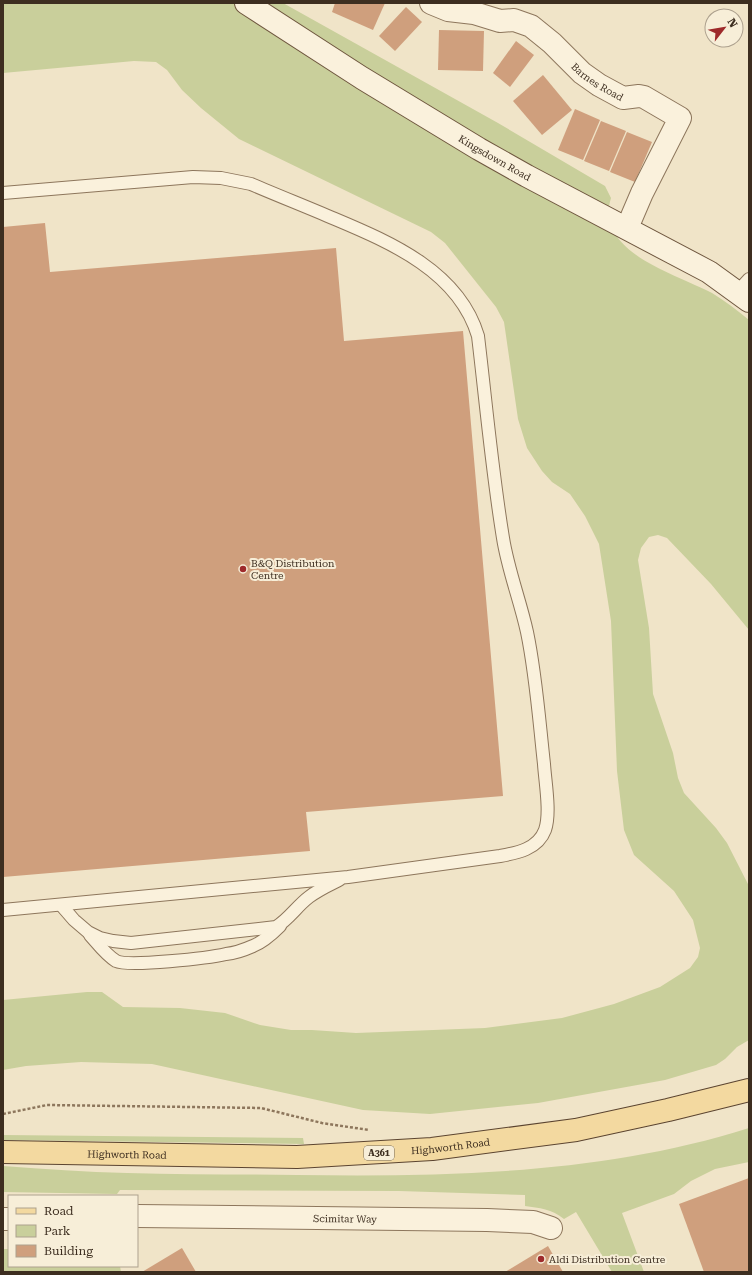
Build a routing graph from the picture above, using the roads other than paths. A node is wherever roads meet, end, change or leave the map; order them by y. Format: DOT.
graph roads {
  1 [pos="246,3"];
  2 [pos="431,3"];
  3 [pos="3,193"];
  4 [pos="627,228"];
  5 [pos="745,290"];
  6 [pos="348,877"];
  7 [pos="61,905"];
  8 [pos="3,910"];
  9 [pos="284,922"];
  10 [pos="88,932"];
  11 [pos="749,1090"];
  12 [pos="3,1152"];
  13 [pos="138,1216"];
  14 [pos="551,1228"];
  1 -- 4 [label="street, Kingsdown Road"];
  2 -- 4 [label="street, Barnes Road"];
  3 -- 6 [label="lane"];
  4 -- 5 [label="street, Kingsdown Road"];
  6 -- 7 [label="lane"];
  6 -- 9 [label="lane"];
  7 -- 8 [label="lane"];
  7 -- 10 [label="lane"];
  9 -- 10 [label="lane"];
  9 -- 10 [label="lane"];
  11 -- 12 [label="main road, Highworth Road / A361"];
  13 -- 14 [label="street, Scimitar Way"];
}
